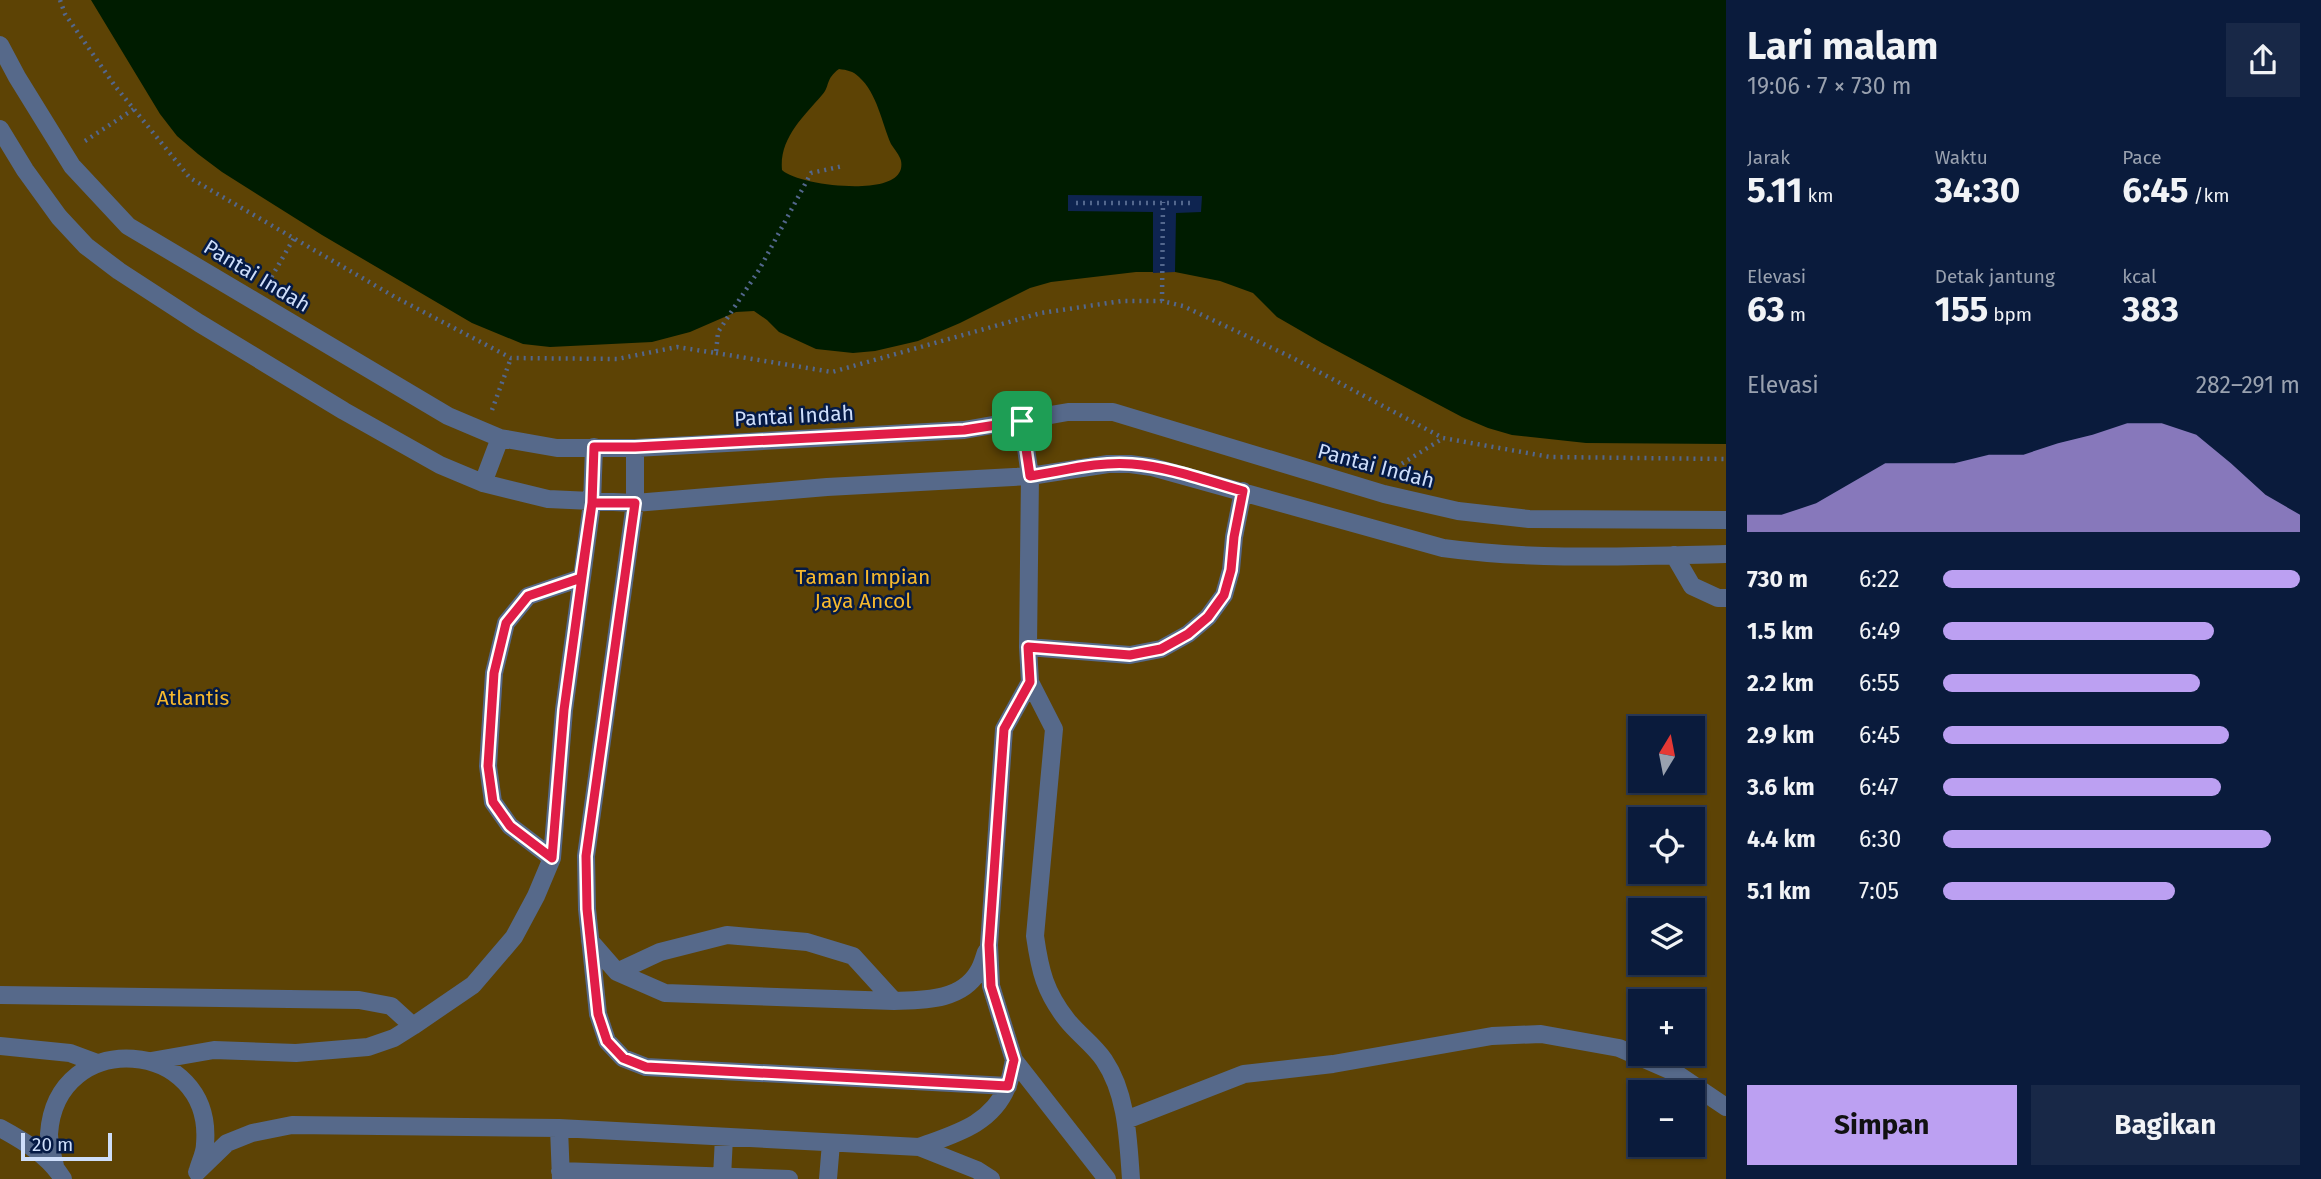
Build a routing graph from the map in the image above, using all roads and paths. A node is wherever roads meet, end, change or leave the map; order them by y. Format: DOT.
graph roads {
  1 [pos="60,0"];
  2 [pos="0,45"];
  3 [pos="134,109"];
  4 [pos="0,128"];
  5 [pos="82,142"];
  6 [pos="843,166"];
  7 [pos="1163,202"];
  8 [pos="1192,202"];
  9 [pos="1076,204"];
  10 [pos="295,238"];
  11 [pos="273,274"];
  12 [pos="1162,301"];
  13 [pos="716,353"];
  14 [pos="511,358"];
  15 [pos="491,411"];
  16 [pos="1022,421"];
  17 [pos="500,438"];
  18 [pos="1443,438"];
  19 [pos="594,447"];
  20 [pos="635,447"];
  21 [pos="1726,459"];
  22 [pos="1030,476"];
  23 [pos="483,483"];
  24 [pos="1243,491"];
  25 [pos="1384,494"];
  26 [pos="592,503"];
  27 [pos="635,503"];
  28 [pos="1726,520"];
  29 [pos="1726,554"];
  30 [pos="1674,555"];
  31 [pos="581,578"];
  32 [pos="1726,598"];
  33 [pos="1028,647"];
  34 [pos="1030,682"];
  35 [pos="552,858"];
  36 [pos="590,941"];
  37 [pos="989,945"];
  38 [pos="617,972"];
  39 [pos="0,995"];
  40 [pos="894,1001"];
  41 [pos="413,1026"];
  42 [pos="0,1046"];
  43 [pos="1014,1060"];
  44 [pos="151,1061"];
  45 [pos="97,1063"];
  46 [pos="1008,1086"];
  47 [pos="1726,1107"];
  48 [pos="1126,1119"];
  49 [pos="0,1128"];
  50 [pos="559,1128"];
  51 [pos="724,1137"];
  52 [pos="831,1143"];
  53 [pos="919,1147"];
  54 [pos="59,1172"];
  55 [pos="195,1175"];
  56 [pos="560,1175"];
  57 [pos="722,1177"];
  58 [pos="789,1179"];
  59 [pos="828,1179"];
  60 [pos="991,1179"];
  61 [pos="1107,1179"];
  62 [pos="1131,1179"];
  1 -- 3 [label="path"];
  2 -- 17 [label="street, Pantai Indah"];
  3 -- 5 [label="path"];
  3 -- 10 [label="path"];
  4 -- 23 [label="street"];
  6 -- 13 [label="path"];
  7 -- 8 [label="path"];
  7 -- 9 [label="path"];
  7 -- 12 [label="path"];
  10 -- 11 [label="path"];
  10 -- 14 [label="path"];
  12 -- 13 [label="path"];
  12 -- 18 [label="path"];
  13 -- 14 [label="path"];
  14 -- 15 [label="path"];
  16 -- 20 [label="street, Pantai Indah"];
  16 -- 22 [label="street"];
  16 -- 25 [label="street, Pantai Indah"];
  17 -- 19 [label="street, Pantai Indah"];
  17 -- 23 [label="street"];
  18 -- 21 [label="path"];
  18 -- 25 [label="path"];
  19 -- 20 [label="street, Pantai Indah"];
  19 -- 26 [label="street"];
  20 -- 27 [label="street"];
  22 -- 24 [label="street"];
  22 -- 27 [label="street"];
  22 -- 33 [label="street"];
  23 -- 26 [label="street"];
  24 -- 30 [label="street"];
  24 -- 33 [label="street"];
  25 -- 28 [label="street, Pantai Indah"];
  26 -- 27 [label="street"];
  26 -- 31 [label="street"];
  27 -- 36 [label="street"];
  29 -- 30 [label="street"];
  30 -- 32 [label="street"];
  31 -- 35 [label="street"];
  31 -- 35 [label="street"];
  33 -- 34 [label="street"];
  34 -- 37 [label="street"];
  34 -- 48 [label="street"];
  35 -- 41 [label="street"];
  36 -- 38 [label="street"];
  36 -- 46 [label="street"];
  37 -- 40 [label="street"];
  37 -- 43 [label="street"];
  38 -- 40 [label="street"];
  38 -- 40 [label="street"];
  39 -- 41 [label="street"];
  41 -- 44 [label="street"];
  42 -- 45 [label="street"];
  43 -- 46 [label="street"];
  43 -- 61 [label="street"];
  44 -- 45 [label="street"];
  44 -- 55 [label="street"];
  45 -- 54 [label="street"];
  46 -- 53 [label="street"];
  47 -- 48 [label="street"];
  48 -- 62 [label="street"];
  49 -- 54 [label="street"];
  50 -- 51 [label="street"];
  50 -- 55 [label="street"];
  50 -- 56 [label="street"];
  51 -- 52 [label="street"];
  51 -- 57 [label="street"];
  52 -- 53 [label="street"];
  52 -- 59 [label="street"];
  53 -- 60 [label="street"];
  56 -- 57 [label="street"];
  57 -- 58 [label="street"];
}
